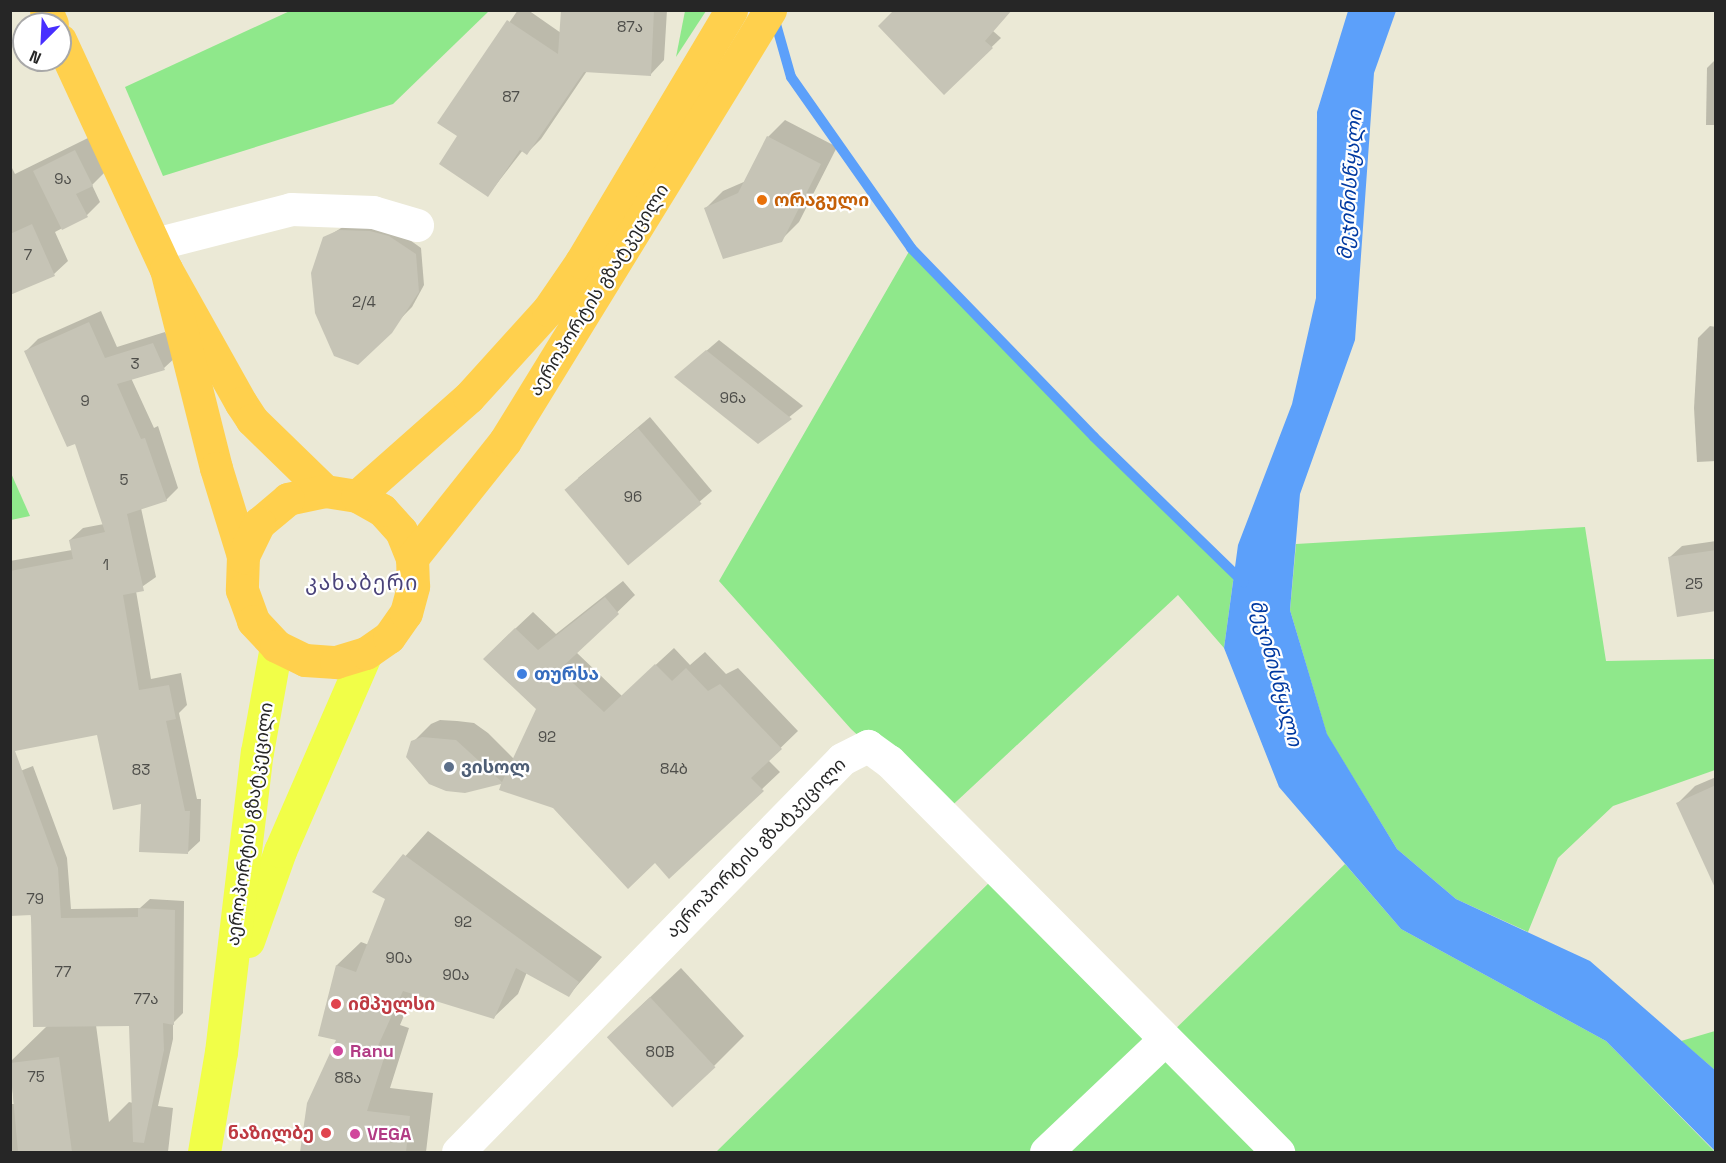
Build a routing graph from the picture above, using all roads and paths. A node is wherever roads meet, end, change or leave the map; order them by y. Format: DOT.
graph roads {
  1 [pos="770,10"];
  2 [pos="727,16"];
  3 [pos="72,66"];
  4 [pos="417,225"];
  5 [pos="160,256"];
  6 [pos="325,490"];
  7 [pos="357,496"];
  8 [pos="243,556"];
  9 [pos="412,558"];
  10 [pos="276,646"];
  11 [pos="366,653"];
  12 [pos="227,1003"];
  13 [pos="1165,1039"];
  14 [pos="210,1151"];
  15 [pos="458,1152"];
  16 [pos="1046,1152"];
  17 [pos="1278,1152"];
  1 -- 9 [label="highway, აეროპორტის გზატკეცილი"];
  2 -- 7 [label="highway, აეროპორტის გზატკეცილი"];
  3 -- 5 [label="highway"];
  4 -- 5 [label="street"];
  5 -- 6 [label="highway"];
  5 -- 8 [label="highway"];
  6 -- 7 [label="highway"];
  6 -- 8 [label="highway"];
  7 -- 9 [label="highway"];
  8 -- 10 [label="highway"];
  9 -- 11 [label="highway"];
  10 -- 11 [label="highway"];
  10 -- 12 [label="main road, აეროპორტის გზატკეცილი"];
  11 -- 12 [label="main road, აეროპორტის გზატკეცილი"];
  12 -- 14 [label="main road, აეროპორტის გზატკეცილი"];
  13 -- 15 [label="street, აეროპორტის გზატკეცილი"];
  13 -- 16 [label="street"];
  13 -- 17 [label="street"];
}
